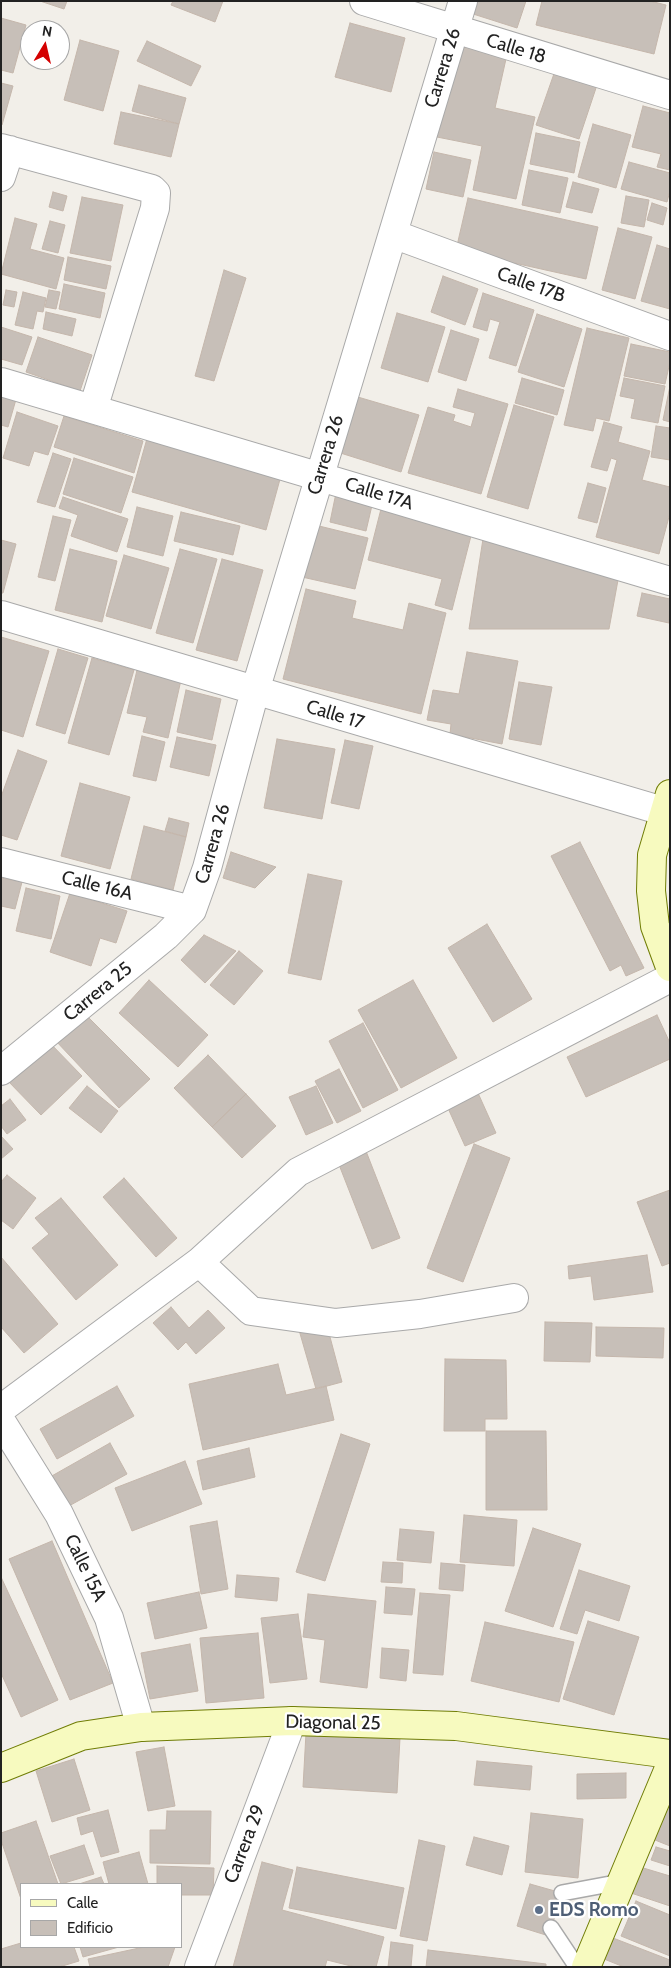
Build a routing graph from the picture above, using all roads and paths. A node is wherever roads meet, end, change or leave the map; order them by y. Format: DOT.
graph roads {
  1 [pos="364,1"];
  2 [pos="463,1"];
  3 [pos="454,30"];
  4 [pos="670,95"];
  5 [pos="5,149"];
  6 [pos="1,176"];
  7 [pos="393,234"];
  8 [pos="670,336"];
  9 [pos="1,382"];
  10 [pos="93,409"];
  11 [pos="320,477"];
  12 [pos="670,581"];
  13 [pos="1,615"];
  14 [pos="255,691"];
  15 [pos="668,806"];
  16 [pos="1,862"];
  17 [pos="192,910"];
  18 [pos="670,967"];
  19 [pos="670,978"];
  20 [pos="1,1071"];
  21 [pos="200,1262"];
  22 [pos="514,1298"];
  23 [pos="1,1409"];
  24 [pos="1,1421"];
  25 [pos="292,1721"];
  26 [pos="142,1727"];
  27 [pos="670,1754"];
  28 [pos="670,1766"];
  29 [pos="1,1768"];
  30 [pos="621,1882"];
  31 [pos="562,1894"];
  32 [pos="552,1928"];
  33 [pos="199,1967"];
  34 [pos="577,1967"];
  35 [pos="586,1967"];
  1 -- 3 [label="street, Calle 18"];
  2 -- 3 [label="street, Carrera 26"];
  3 -- 4 [label="street, Calle 18"];
  3 -- 7 [label="street, Carrera 26"];
  5 -- 6 [label="street"];
  5 -- 10 [label="street"];
  7 -- 8 [label="street, Calle 17B"];
  7 -- 11 [label="street, Carrera 26"];
  9 -- 10 [label="street, Calle 17A"];
  10 -- 11 [label="street, Calle 17A"];
  11 -- 12 [label="street, Calle 17A"];
  11 -- 14 [label="street, Carrera 26"];
  13 -- 14 [label="street, Calle 17"];
  14 -- 15 [label="street, Calle 17"];
  14 -- 17 [label="street, Carrera 26"];
  15 -- 18 [label="main road"];
  16 -- 17 [label="street, Calle 16A"];
  17 -- 20 [label="street, Carrera 25"];
  19 -- 21 [label="street"];
  21 -- 22 [label="street"];
  21 -- 23 [label="street"];
  24 -- 26 [label="street, Calle 15A"];
  25 -- 26 [label="main road, Diagonal 25"];
  25 -- 27 [label="main road, Diagonal 25"];
  25 -- 33 [label="street, Carrera 29"];
  26 -- 29 [label="main road, Diagonal 25"];
  28 -- 30 [label="main road"];
  30 -- 31 [label="lane"];
  30 -- 35 [label="main road"];
  32 -- 34 [label="lane"];
}
